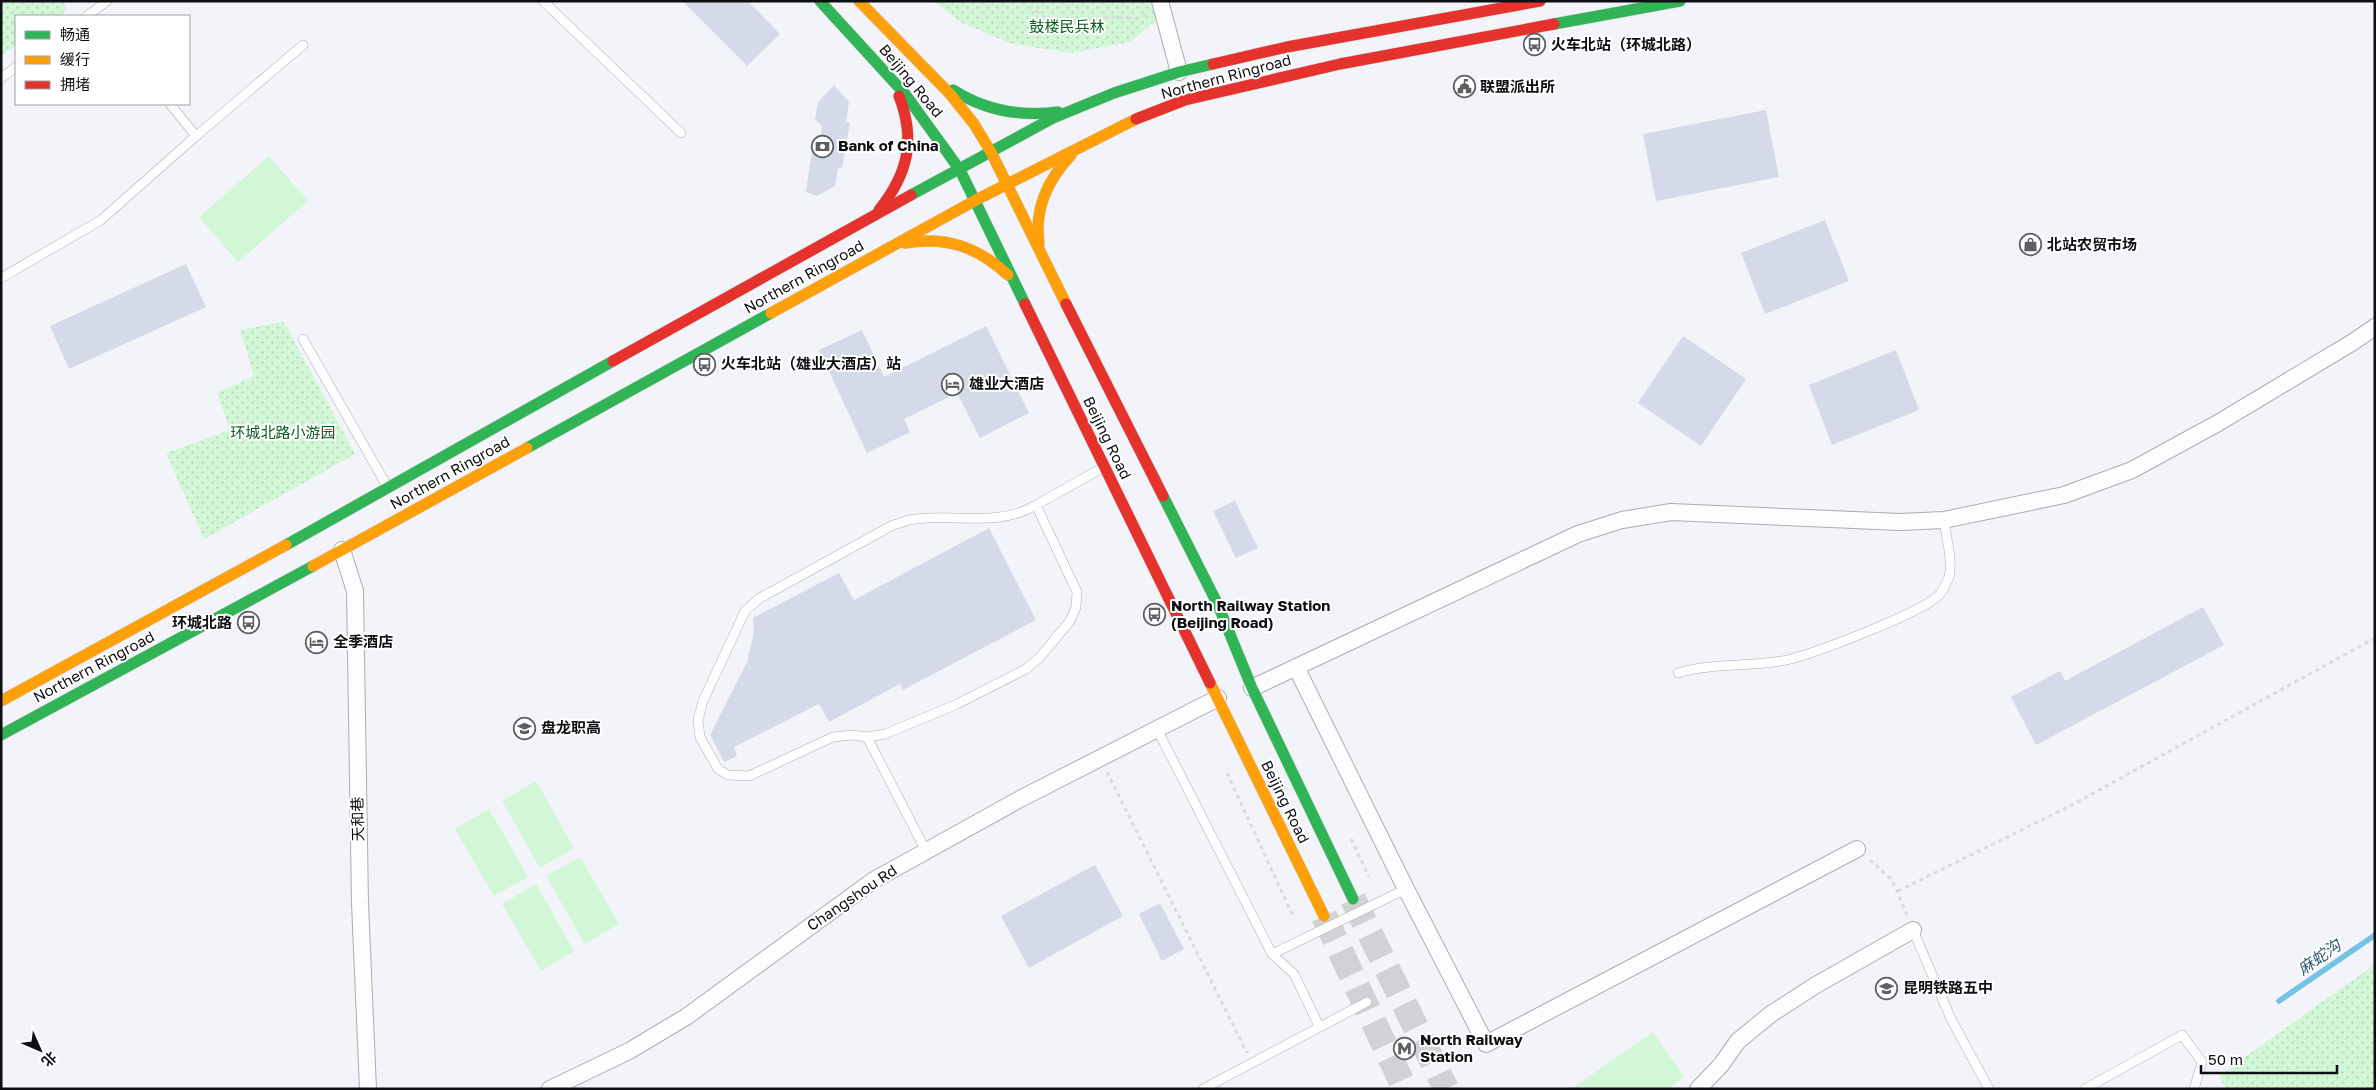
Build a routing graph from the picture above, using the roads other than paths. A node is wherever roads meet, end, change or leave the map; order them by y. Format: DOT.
graph roads {
  1 [pos="108,1"];
  2 [pos="543,1"];
  3 [pos="820,1"];
  4 [pos="859,1"];
  5 [pos="1540,1"];
  6 [pos="1680,1"];
  7 [pos="1162,5"];
  8 [pos="93,14"];
  9 [pos="302,45"];
  10 [pos="15,68"];
  11 [pos="927,68"];
  12 [pos="1179,72"];
  13 [pos="888,76"];
  14 [pos="1,78"];
  15 [pos="171,105"];
  16 [pos="1086,105"];
  17 [pos="681,133"];
  18 [pos="196,136"];
  19 [pos="1080,147"];
  20 [pos="991,152"];
  21 [pos="960,170"];
  22 [pos="1008,184"];
  23 [pos="976,200"];
  24 [pos="865,220"];
  25 [pos="892,246"];
  26 [pos="1041,255"];
  27 [pos="1,278"];
  28 [pos="1014,282"];
  29 [pos="2375,326"];
  30 [pos="303,339"];
  31 [pos="1105,466"];
  32 [pos="388,488"];
  33 [pos="1036,506"];
  34 [pos="1944,520"];
  35 [pos="342,550"];
  36 [pos="1296,667"];
  37 [pos="1678,673"];
  38 [pos="1252,688"];
  39 [pos="1218,698"];
  40 [pos="1,701"];
  41 [pos="1157,729"];
  42 [pos="1,735"];
  43 [pos="867,737"];
  44 [pos="1857,849"];
  45 [pos="926,851"];
  46 [pos="1406,889"];
  47 [pos="1353,900"];
  48 [pos="1324,916"];
  49 [pos="1913,930"];
  50 [pos="1272,954"];
  51 [pos="1367,1002"];
  52 [pos="1319,1026"];
  53 [pos="368,1089"];
  54 [pos="550,1089"];
  55 [pos="1203,1089"];
  56 [pos="1698,1089"];
  57 [pos="1989,1089"];
  58 [pos="2085,1089"];
  59 [pos="2194,1089"];
  1 -- 8 [label="lane"];
  2 -- 17 [label="lane"];
  3 -- 13 [label="main road, Beijing Road"];
  4 -- 11 [label="main road, Beijing Road"];
  5 -- 12 [label="main road, Northern Ringroad"];
  6 -- 19 [label="main road, Northern Ringroad"];
  7 -- 12 [label="street"];
  9 -- 18 [label="lane"];
  10 -- 14 [label="lane"];
  11 -- 16 [label="main road"];
  11 -- 20 [label="main road, Beijing Road"];
  12 -- 16 [label="main road, Northern Ringroad"];
  13 -- 21 [label="main road, Beijing Road"];
  13 -- 24 [label="main road"];
  15 -- 18 [label="lane"];
  16 -- 20 [label="main road, Northern Ringroad"];
  18 -- 27 [label="lane"];
  19 -- 22 [label="main road, Northern Ringroad"];
  19 -- 26 [label="main road"];
  20 -- 21 [label="main road, Northern Ringroad"];
  20 -- 22 [label="main road, Beijing Road"];
  21 -- 23 [label="main road, Beijing Road"];
  21 -- 24 [label="main road, Northern Ringroad"];
  22 -- 23 [label="main road, Northern Ringroad"];
  22 -- 26 [label="main road, Beijing Road"];
  23 -- 25 [label="main road, Northern Ringroad"];
  23 -- 28 [label="main road, Beijing Road"];
  24 -- 32 [label="main road, Northern Ringroad"];
  25 -- 28 [label="main road"];
  25 -- 35 [label="main road, Northern Ringroad"];
  26 -- 38 [label="main road, Beijing Road"];
  28 -- 31 [label="main road, Beijing Road"];
  29 -- 34 [label="street"];
  30 -- 32 [label="lane"];
  31 -- 33 [label="lane"];
  31 -- 39 [label="main road, Beijing Road"];
  32 -- 40 [label="main road, Northern Ringroad"];
  33 -- 43 [label="lane"];
  33 -- 43 [label="lane"];
  34 -- 36 [label="street"];
  34 -- 37 [label="lane"];
  35 -- 42 [label="main road, Northern Ringroad"];
  35 -- 53 [label="street, 天和巷"];
  36 -- 38 [label="street"];
  36 -- 46 [label="street"];
  38 -- 47 [label="main road, Beijing Road"];
  39 -- 41 [label="street, Changshou Rd"];
  39 -- 48 [label="main road, Beijing Road"];
  41 -- 45 [label="street, Changshou Rd"];
  41 -- 50 [label="lane"];
  43 -- 45 [label="lane"];
  44 -- 46 [label="street"];
  45 -- 54 [label="street, Changshou Rd"];
  46 -- 50 [label="lane"];
  49 -- 56 [label="street"];
  49 -- 57 [label="lane"];
  50 -- 52 [label="lane"];
  51 -- 52 [label="lane"];
  52 -- 55 [label="lane"];
  58 -- 59 [label="lane"];
}
